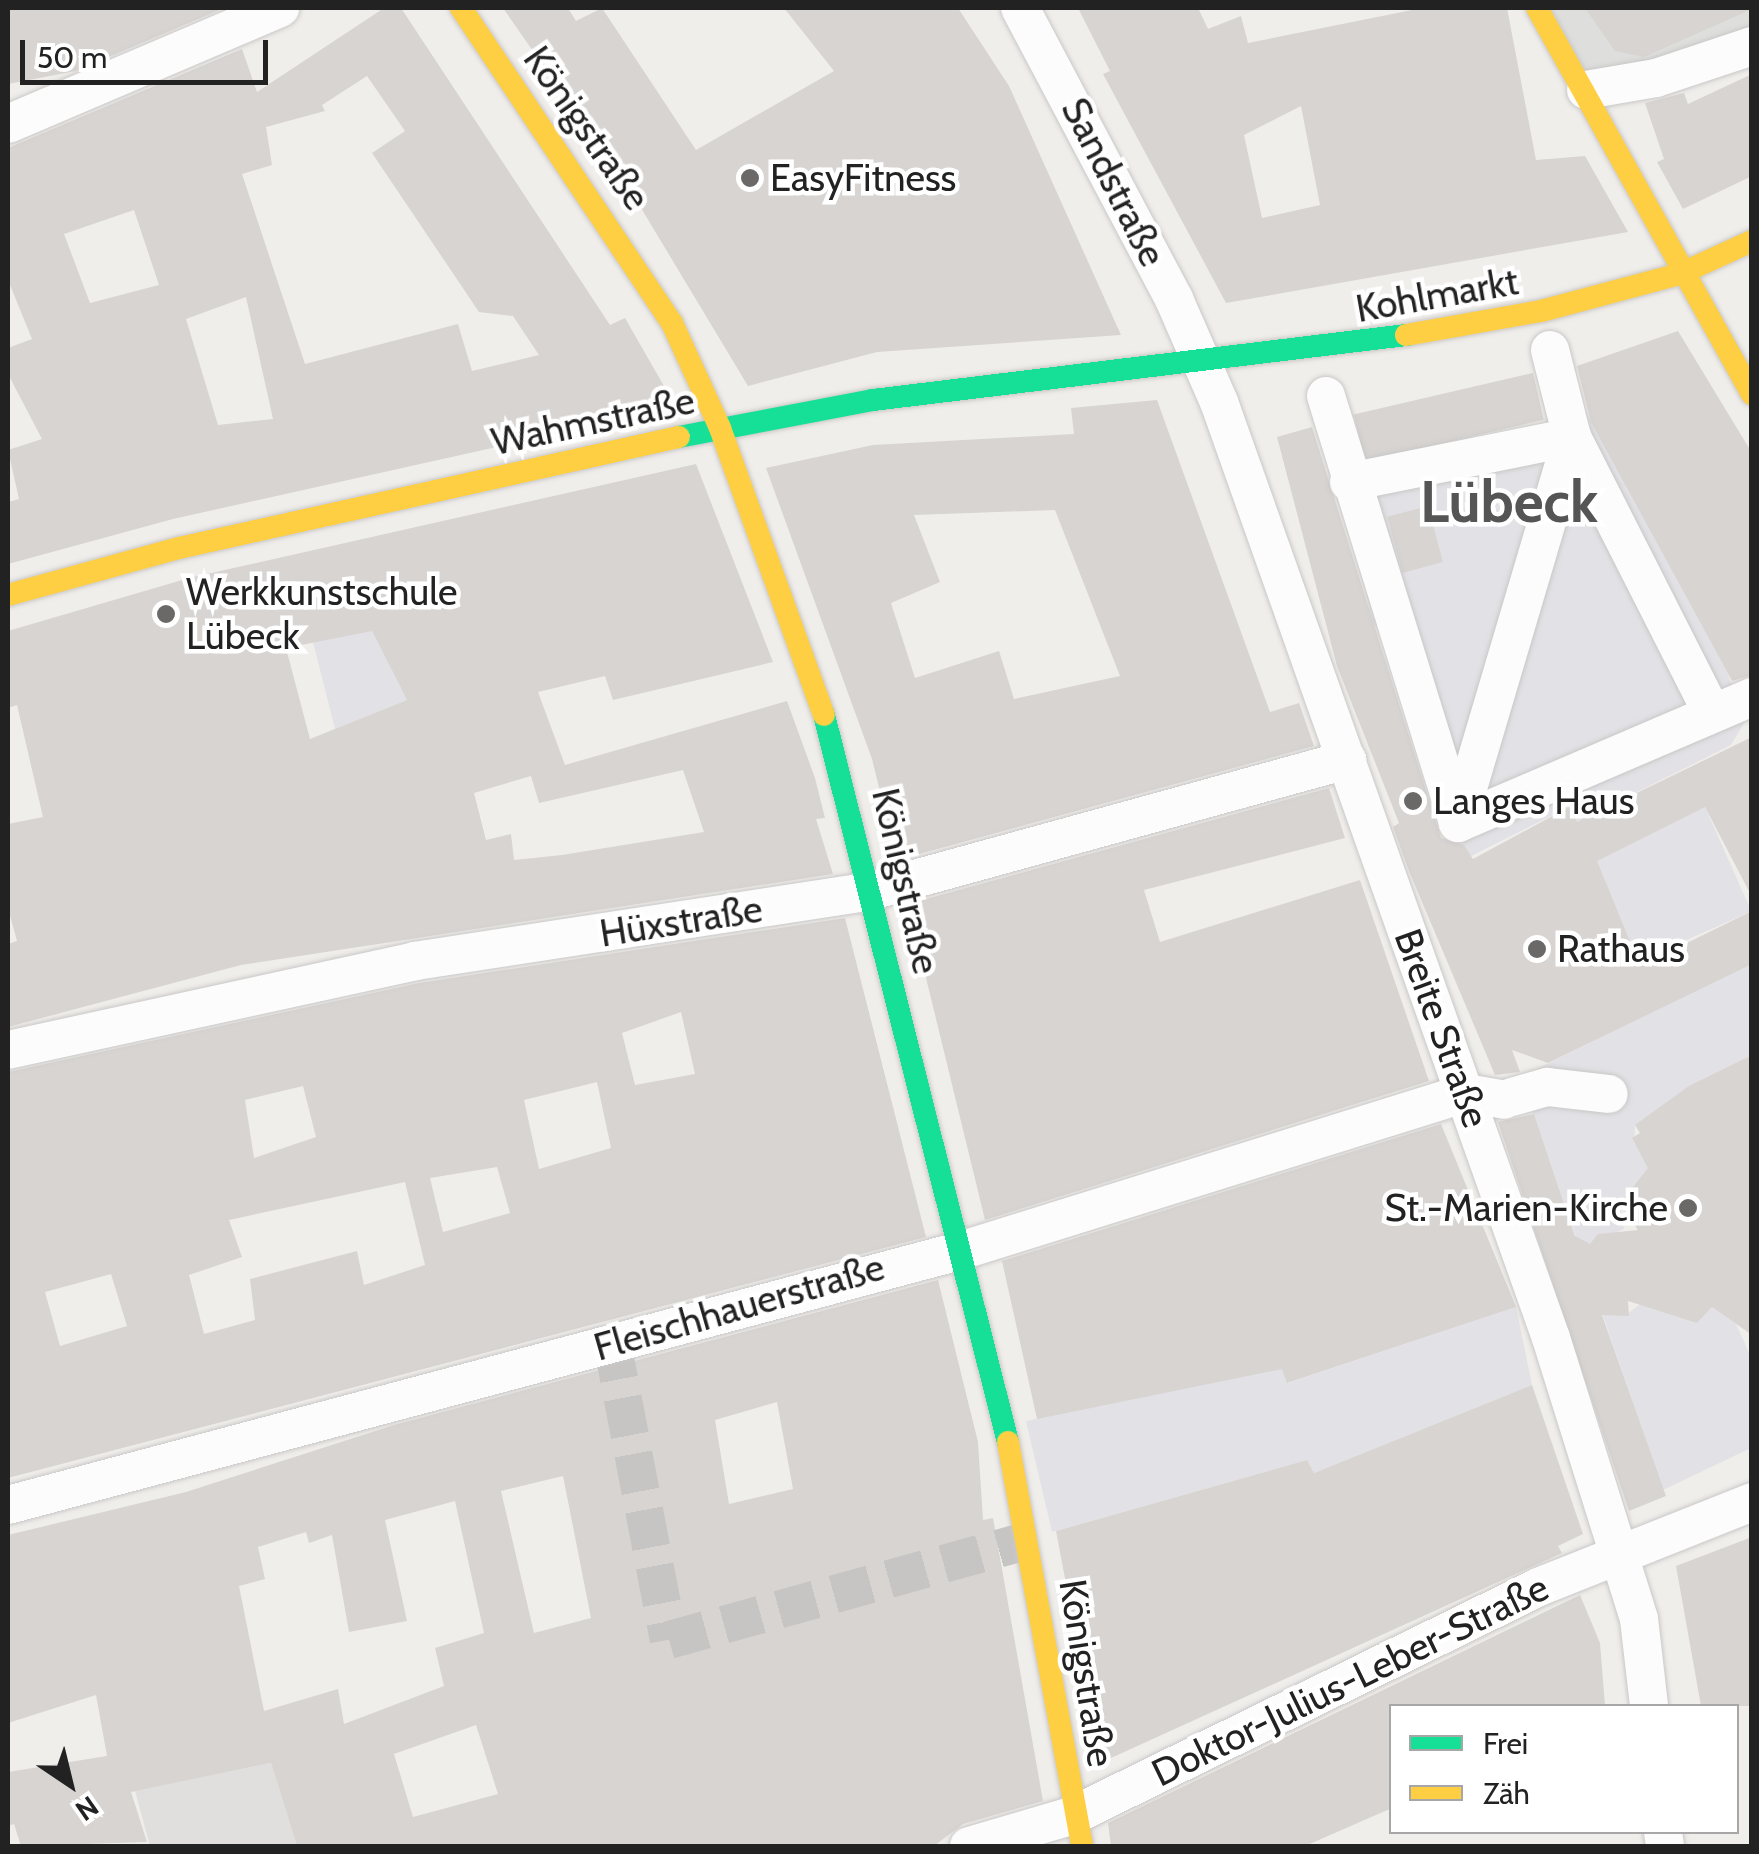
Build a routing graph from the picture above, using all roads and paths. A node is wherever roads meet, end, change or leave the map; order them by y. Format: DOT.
graph roads {
  1 [pos="461,8"];
  2 [pos="1020,8"];
  3 [pos="1537,8"];
  4 [pos="270,12"];
  5 [pos="1752,46"];
  6 [pos="1586,90"];
  7 [pos="8,124"];
  8 [pos="1752,241"];
  9 [pos="1680,274"];
  10 [pos="1550,350"];
  11 [pos="1202,360"];
  12 [pos="1752,394"];
  13 [pos="1326,396"];
  14 [pos="720,428"];
  15 [pos="1572,437"];
  16 [pos="1349,482"];
  17 [pos="8,595"];
  18 [pos="1733,704"];
  19 [pos="1346,760"];
  20 [pos="1458,823"];
  21 [pos="871,892"];
  22 [pos="8,1050"];
  23 [pos="1466,1093"];
  24 [pos="1609,1094"];
  25 [pos="963,1250"];
  26 [pos="1752,1502"];
  27 [pos="8,1505"];
  28 [pos="1619,1554"];
  29 [pos="1649,1704"];
  30 [pos="1078,1831"];
  31 [pos="970,1846"];
  1 -- 14 [label="street, Königstraße"];
  2 -- 11 [label="street, Sandstraße"];
  3 -- 6 [label="street"];
  4 -- 7 [label="street"];
  5 -- 6 [label="street"];
  6 -- 9 [label="street"];
  8 -- 9 [label="street, Kohlmarkt"];
  9 -- 11 [label="street, Kohlmarkt"];
  9 -- 12 [label="street"];
  10 -- 15 [label="street"];
  11 -- 14 [label="street, Wahmstraße"];
  11 -- 19 [label="street, Breite Straße"];
  13 -- 16 [label="street"];
  14 -- 17 [label="street, Wahmstraße"];
  14 -- 21 [label="street, Königstraße"];
  15 -- 16 [label="street"];
  15 -- 18 [label="street"];
  15 -- 20 [label="street"];
  16 -- 20 [label="street"];
  18 -- 20 [label="street"];
  19 -- 21 [label="street, Hüxstraße"];
  19 -- 23 [label="street, Breite Straße"];
  21 -- 22 [label="street, Hüxstraße"];
  21 -- 25 [label="street, Königstraße"];
  23 -- 24 [label="street"];
  23 -- 25 [label="street, Fleischhauerstraße"];
  23 -- 28 [label="street, Breite Straße"];
  25 -- 27 [label="street, Fleischhauerstraße"];
  25 -- 30 [label="street, Königstraße"];
  26 -- 28 [label="street, Doktor-Julius-Leber-Straße"];
  28 -- 29 [label="street, Breite Straße"];
  28 -- 30 [label="street, Doktor-Julius-Leber-Straße"];
  30 -- 31 [label="street, Doktor-Julius-Leber-Straße"];
}
